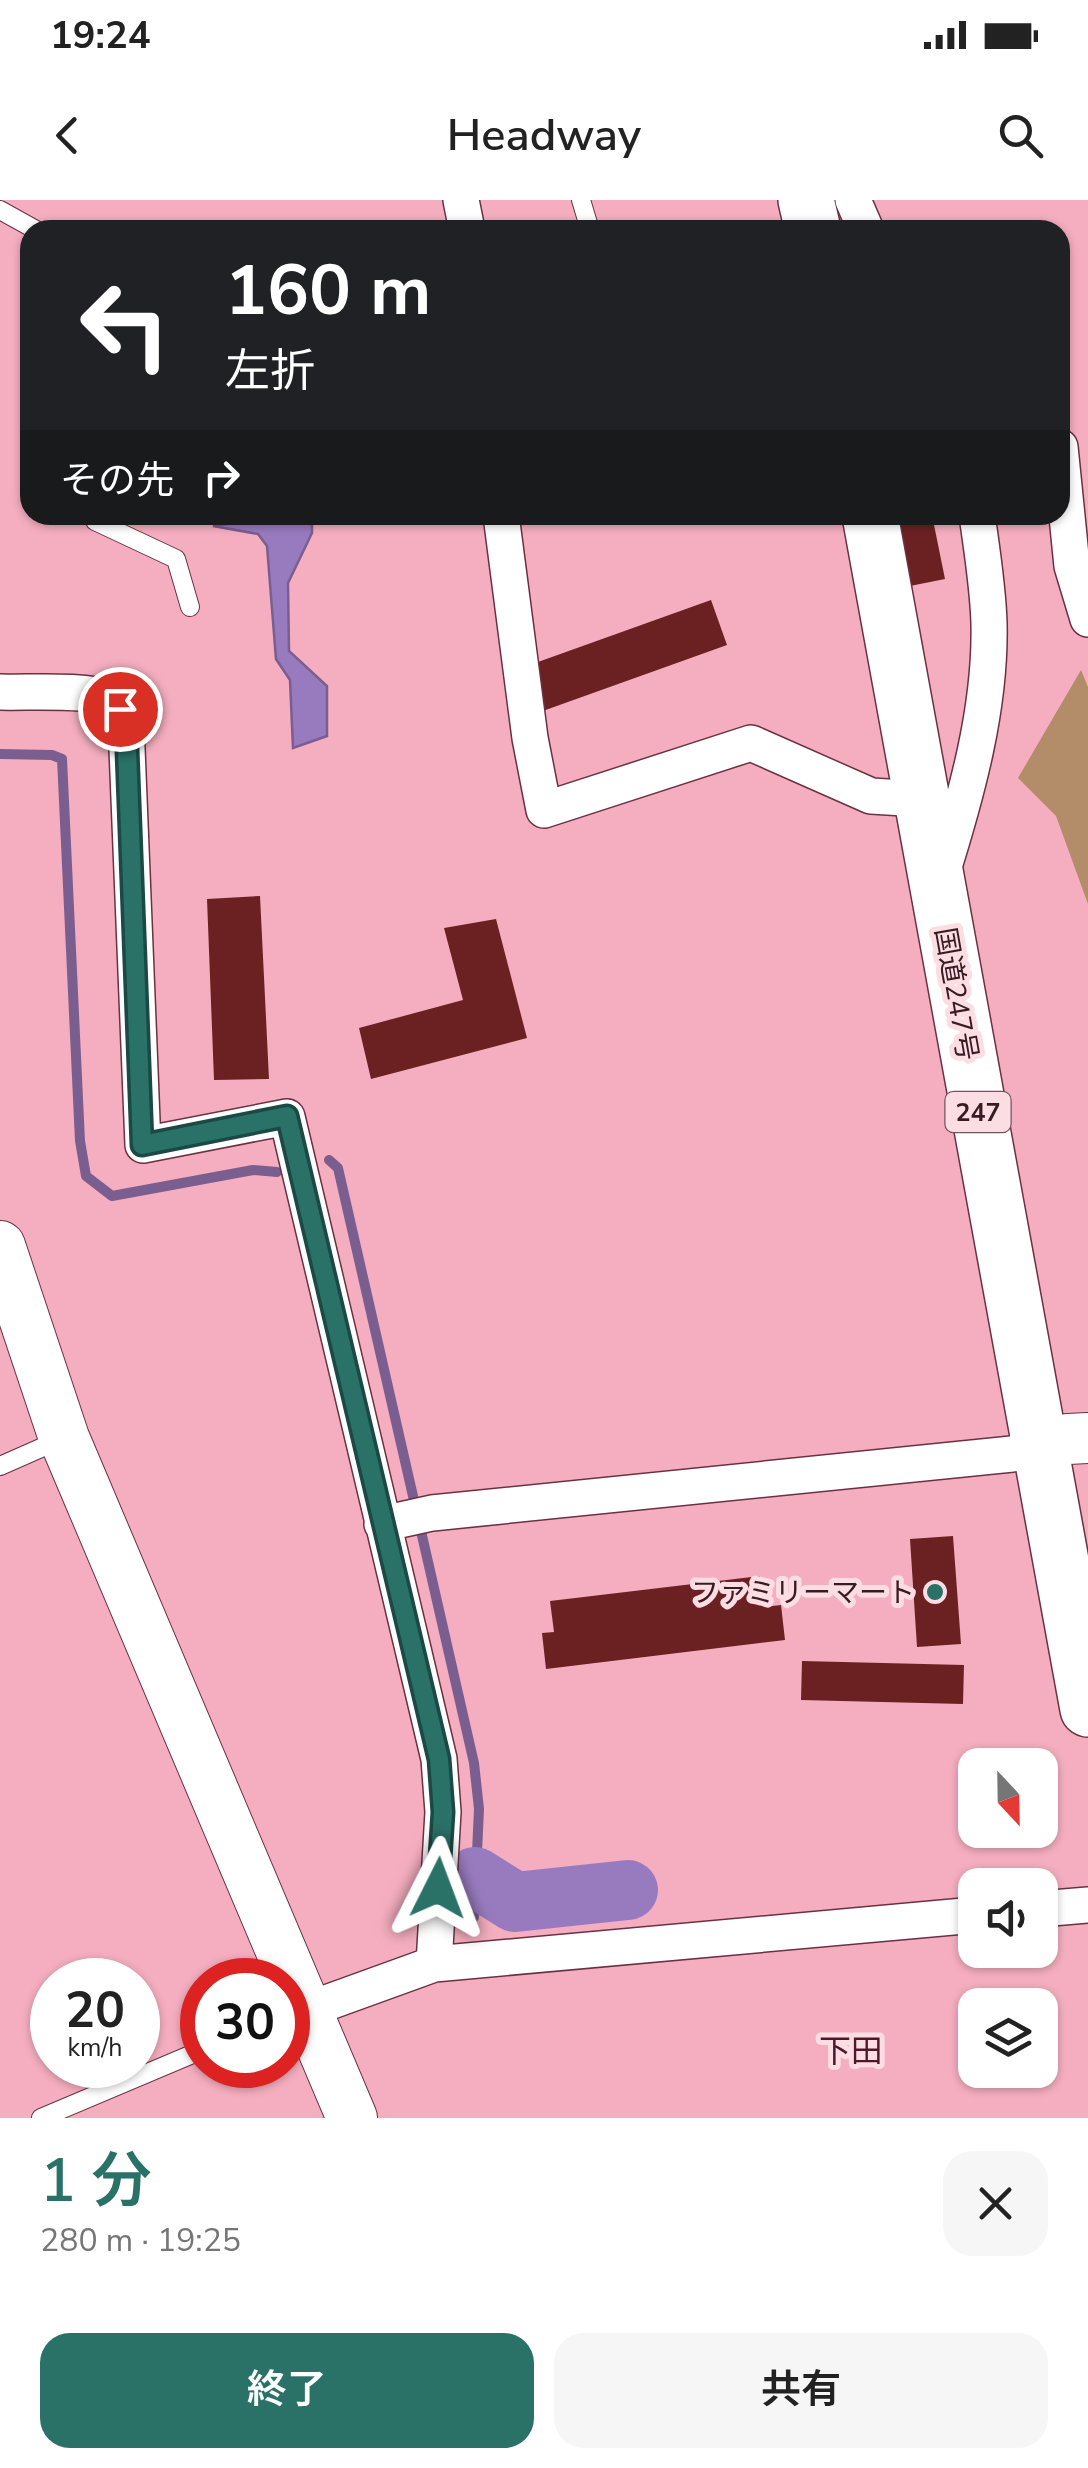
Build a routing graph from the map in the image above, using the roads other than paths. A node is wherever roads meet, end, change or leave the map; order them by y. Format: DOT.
graph roads {
  1 [pos="104,525"];
  2 [pos="501,525"];
  3 [pos="872,525"];
  4 [pos="978,525"];
  5 [pos="1068,525"];
  6 [pos="190,607"];
  7 [pos="1088,619"];
  8 [pos="0,692"];
  9 [pos="921,799"];
  10 [pos="937,887"];
  11 [pos="0,1246"];
  12 [pos="64,1438"];
  13 [pos="1063,1442"];
  14 [pos="0,1466"];
  15 [pos="404,1519"];
  16 [pos="1088,1709"];
  17 [pos="1088,1904"];
  18 [pos="1058,1907"];
  19 [pos="958,1917"];
  20 [pos="275,1958"];
  21 [pos="434,1964"];
  22 [pos="310,2010"];
  23 [pos="310,2037"];
  24 [pos="180,2058"];
  25 [pos="41,2118"];
  26 [pos="352,2118"];
  1 -- 6 [label="lane"];
  2 -- 9 [label="street"];
  3 -- 9 [label="highway, 国道247号 / 247"];
  4 -- 10 [label="street"];
  5 -- 7 [label="street"];
  8 -- 15 [label="street"];
  9 -- 10 [label="highway, 国道247号 / 247"];
  10 -- 13 [label="highway, 国道247号 / 247"];
  11 -- 12 [label="street"];
  12 -- 14 [label="lane"];
  12 -- 20 [label="street"];
  13 -- 15 [label="street"];
  13 -- 16 [label="highway, 国道247号 / 247"];
  15 -- 21 [label="street"];
  17 -- 18 [label="street"];
  19 -- 21 [label="street"];
  21 -- 22 [label="street"];
  23 -- 26 [label="street"];
  24 -- 25 [label="lane"];
}
